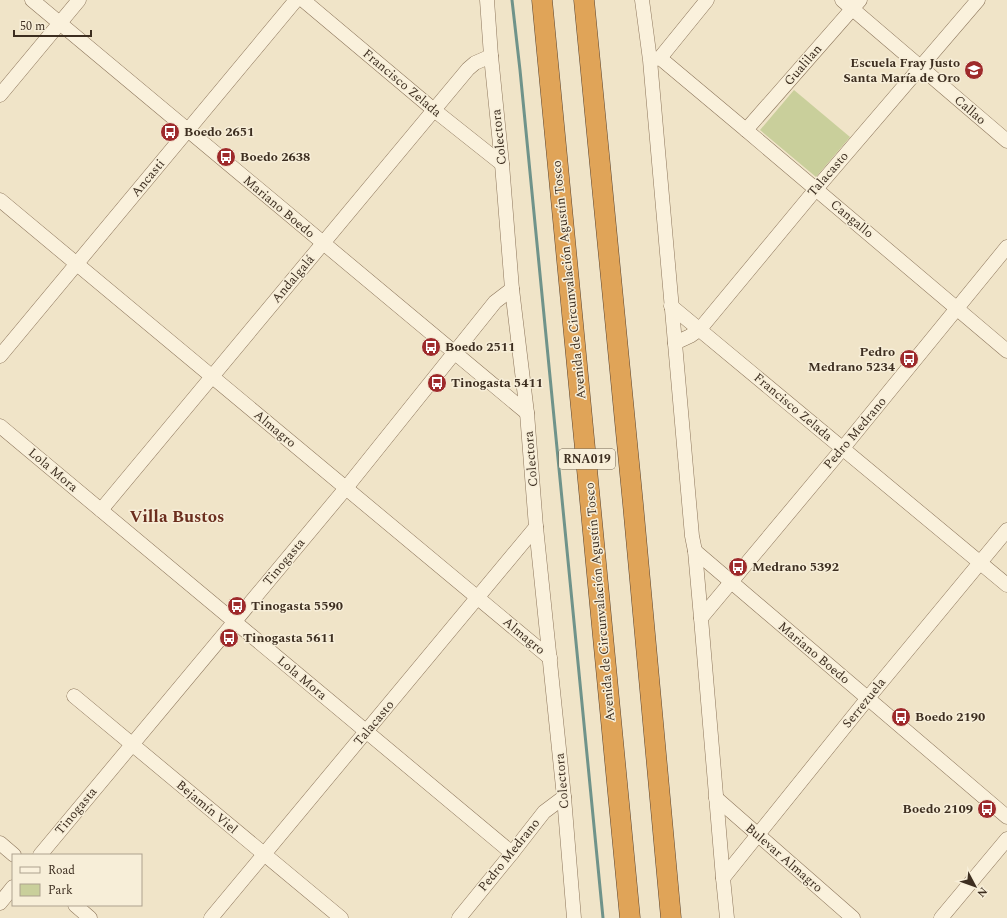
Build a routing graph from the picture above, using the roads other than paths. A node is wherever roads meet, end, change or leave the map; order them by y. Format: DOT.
graph roads {
  1 [pos="32,0"];
  2 [pos="79,0"];
  3 [pos="296,0"];
  4 [pos="302,0"];
  5 [pos="487,0"];
  6 [pos="542,0"];
  7 [pos="584,0"];
  8 [pos="642,0"];
  9 [pos="707,0"];
  10 [pos="978,0"];
  11 [pos="851,3"];
  12 [pos="60,23"];
  13 [pos="491,56"];
  14 [pos="655,59"];
  15 [pos="921,67"];
  16 [pos="0,95"];
  17 [pos="434,110"];
  18 [pos="188,130"];
  19 [pos="746,130"];
  20 [pos="1007,141"];
  21 [pos="502,164"];
  22 [pos="816,188"];
  23 [pos="0,200"];
  24 [pos="323,243"];
  25 [pos="1007,247"];
  26 [pos="77,264"];
  27 [pos="512,289"];
  28 [pos="671,306"];
  29 [pos="957,308"];
  30 [pos="700,329"];
  31 [pos="675,343"];
  32 [pos="1007,351"];
  33 [pos="455,354"];
  34 [pos="0,356"];
  35 [pos="212,376"];
  36 [pos="527,413"];
  37 [pos="0,426"];
  38 [pos="843,448"];
  39 [pos="346,488"];
  40 [pos="101,510"];
  41 [pos="536,527"];
  42 [pos="1007,530"];
  43 [pos="695,551"];
  44 [pos="980,562"];
  45 [pos="730,582"];
  46 [pos="1007,585"];
  47 [pos="478,598"];
  48 [pos="701,618"];
  49 [pos="235,621"];
  50 [pos="550,658"];
  51 [pos="74,696"];
  52 [pos="868,698"];
  53 [pos="367,731"];
  54 [pos="132,744"];
  55 [pos="564,797"];
  56 [pos="716,798"];
  57 [pos="1007,817"];
  58 [pos="757,834"];
  59 [pos="1007,839"];
  60 [pos="0,843"];
  61 [pos="512,853"];
  62 [pos="13,854"];
  63 [pos="41,854"];
  64 [pos="264,854"];
  65 [pos="723,878"];
  66 [pos="12,888"];
  67 [pos="0,903"];
  68 [pos="76,906"];
  69 [pos="90,918"];
  70 [pos="211,918"];
  71 [pos="340,918"];
  72 [pos="459,918"];
  73 [pos="574,918"];
  74 [pos="630,918"];
  75 [pos="671,918"];
  76 [pos="728,918"];
  77 [pos="853,918"];
  78 [pos="941,918"];
  1 -- 12 [label="street, Mariano Boedo"];
  2 -- 12 [label="street"];
  3 -- 18 [label="street, Ancasti"];
  4 -- 17 [label="street, Francisco Zelada"];
  5 -- 13 [label="street, Colectora"];
  6 -- 74 [label="highway, Avenida de Circunvalación Agustín Tosco / RNA019"];
  7 -- 75 [label="highway, RNA019"];
  8 -- 14 [label="street"];
  9 -- 14 [label="street"];
  10 -- 15 [label="street, Talacasto"];
  11 -- 15 [label="street, Callao"];
  11 -- 19 [label="street, Gualilan"];
  12 -- 16 [label="street"];
  12 -- 18 [label="street, Mariano Boedo"];
  13 -- 17 [label="street, Andalgalá"];
  13 -- 21 [label="street, Colectora"];
  14 -- 19 [label="street, Cangallo"];
  14 -- 28 [label="street"];
  15 -- 20 [label="street, Callao"];
  15 -- 22 [label="street, Talacasto"];
  17 -- 21 [label="street, Francisco Zelada"];
  17 -- 24 [label="street, Andalgalá"];
  18 -- 24 [label="street, Mariano Boedo"];
  18 -- 26 [label="street, Ancasti"];
  19 -- 22 [label="street, Cangallo"];
  21 -- 27 [label="street, Colectora"];
  22 -- 29 [label="street, Cangallo"];
  22 -- 30 [label="street, Talacasto"];
  23 -- 26 [label="street, Almagro"];
  24 -- 33 [label="street, Mariano Boedo"];
  24 -- 35 [label="street, Andalgalá"];
  25 -- 29 [label="street, Pedro Medrano"];
  26 -- 34 [label="street, Ancasti"];
  26 -- 35 [label="street, Almagro"];
  27 -- 33 [label="street, Tinogasta"];
  27 -- 36 [label="street, Colectora"];
  28 -- 30 [label="street, Francisco Zelada"];
  28 -- 31 [label="street"];
  29 -- 32 [label="street, Cangallo"];
  29 -- 38 [label="street, Pedro Medrano"];
  30 -- 31 [label="street, Talacasto"];
  30 -- 38 [label="street, Francisco Zelada"];
  31 -- 43 [label="street"];
  33 -- 36 [label="street, Mariano Boedo"];
  33 -- 39 [label="street, Tinogasta"];
  35 -- 39 [label="street, Almagro"];
  35 -- 40 [label="street, Andalgalá"];
  36 -- 41 [label="street, Colectora"];
  37 -- 40 [label="street, Lola Mora"];
  38 -- 44 [label="street, Francisco Zelada"];
  38 -- 45 [label="street, Pedro Medrano"];
  39 -- 47 [label="street, Almagro"];
  39 -- 49 [label="street, Tinogasta"];
  40 -- 49 [label="street, Lola Mora"];
  41 -- 47 [label="street, Talacasto"];
  41 -- 50 [label="street, Colectora"];
  42 -- 44 [label="street, Serrezuela"];
  43 -- 45 [label="street, Mariano Boedo"];
  43 -- 48 [label="street"];
  44 -- 46 [label="street, Francisco Zelada"];
  44 -- 52 [label="street, Serrezuela"];
  45 -- 48 [label="street, Pedro Medrano"];
  45 -- 52 [label="street, Mariano Boedo"];
  47 -- 50 [label="street, Almagro"];
  47 -- 53 [label="street, Talacasto"];
  48 -- 56 [label="street"];
  49 -- 53 [label="street, Lola Mora"];
  49 -- 54 [label="street, Tinogasta"];
  50 -- 55 [label="street, Colectora"];
  51 -- 54 [label="street, Bejamín Viel"];
  52 -- 57 [label="street, Mariano Boedo"];
  52 -- 58 [label="street, Serrezuela"];
  53 -- 61 [label="street, Lola Mora"];
  53 -- 64 [label="street, Talacasto"];
  54 -- 63 [label="street, Tinogasta"];
  54 -- 64 [label="street, Bejamín Viel"];
  55 -- 61 [label="street, Pedro Medrano"];
  55 -- 73 [label="street, Colectora"];
  56 -- 58 [label="street, Bulevar Almagro"];
  56 -- 65 [label="street"];
  58 -- 65 [label="street, Serrezuela"];
  58 -- 77 [label="street, Bulevar Almagro"];
  59 -- 78 [label="street"];
  60 -- 62 [label="street"];
  61 -- 72 [label="street, Pedro Medrano"];
  64 -- 70 [label="street, Talacasto"];
  64 -- 71 [label="street, Bejamín Viel"];
  65 -- 76 [label="street"];
  66 -- 67 [label="street"];
  68 -- 69 [label="street"];
}
